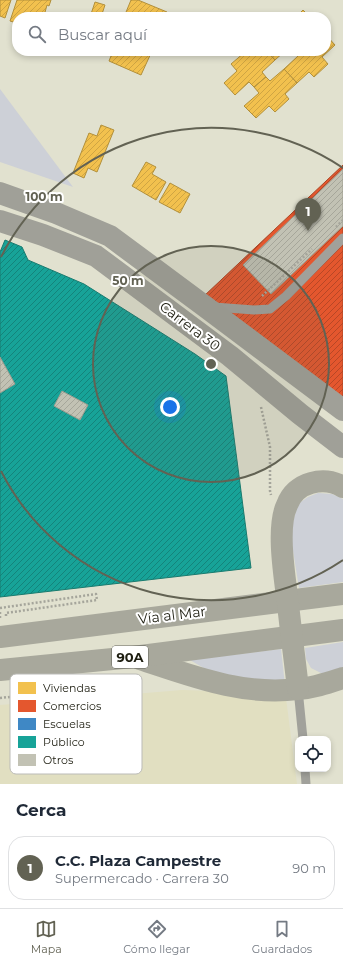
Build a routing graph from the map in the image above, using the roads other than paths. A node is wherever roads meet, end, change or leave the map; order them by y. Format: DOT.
graph roads {
  1 [pos="0,193"];
  2 [pos="0,221"];
  3 [pos="343,238"];
  4 [pos="205,306"];
  5 [pos="343,410"];
  6 [pos="343,446"];
  7 [pos="343,487"];
  8 [pos="335,594"];
  9 [pos="337,631"];
  10 [pos="0,637"];
  11 [pos="133,657"];
  12 [pos="0,670"];
  13 [pos="343,678"];
  14 [pos="298,689"];
  15 [pos="303,736"];
  16 [pos="305,772"];
  17 [pos="306,784"];
  1 -- 4 [label="main road, Carrera 30"];
  2 -- 6 [label="main road, Carrera 30"];
  3 -- 4 [label="lane"];
  4 -- 5 [label="main road, Carrera 30"];
  7 -- 14 [label="highway"];
  8 -- 10 [label="highway, Vía al Mar"];
  9 -- 11 [label="highway, 90A"];
  11 -- 12 [label="highway, 90A"];
  11 -- 14 [label="highway"];
  13 -- 14 [label="highway"];
  14 -- 15 [label="lane"];
  16 -- 17 [label="lane"];
}
